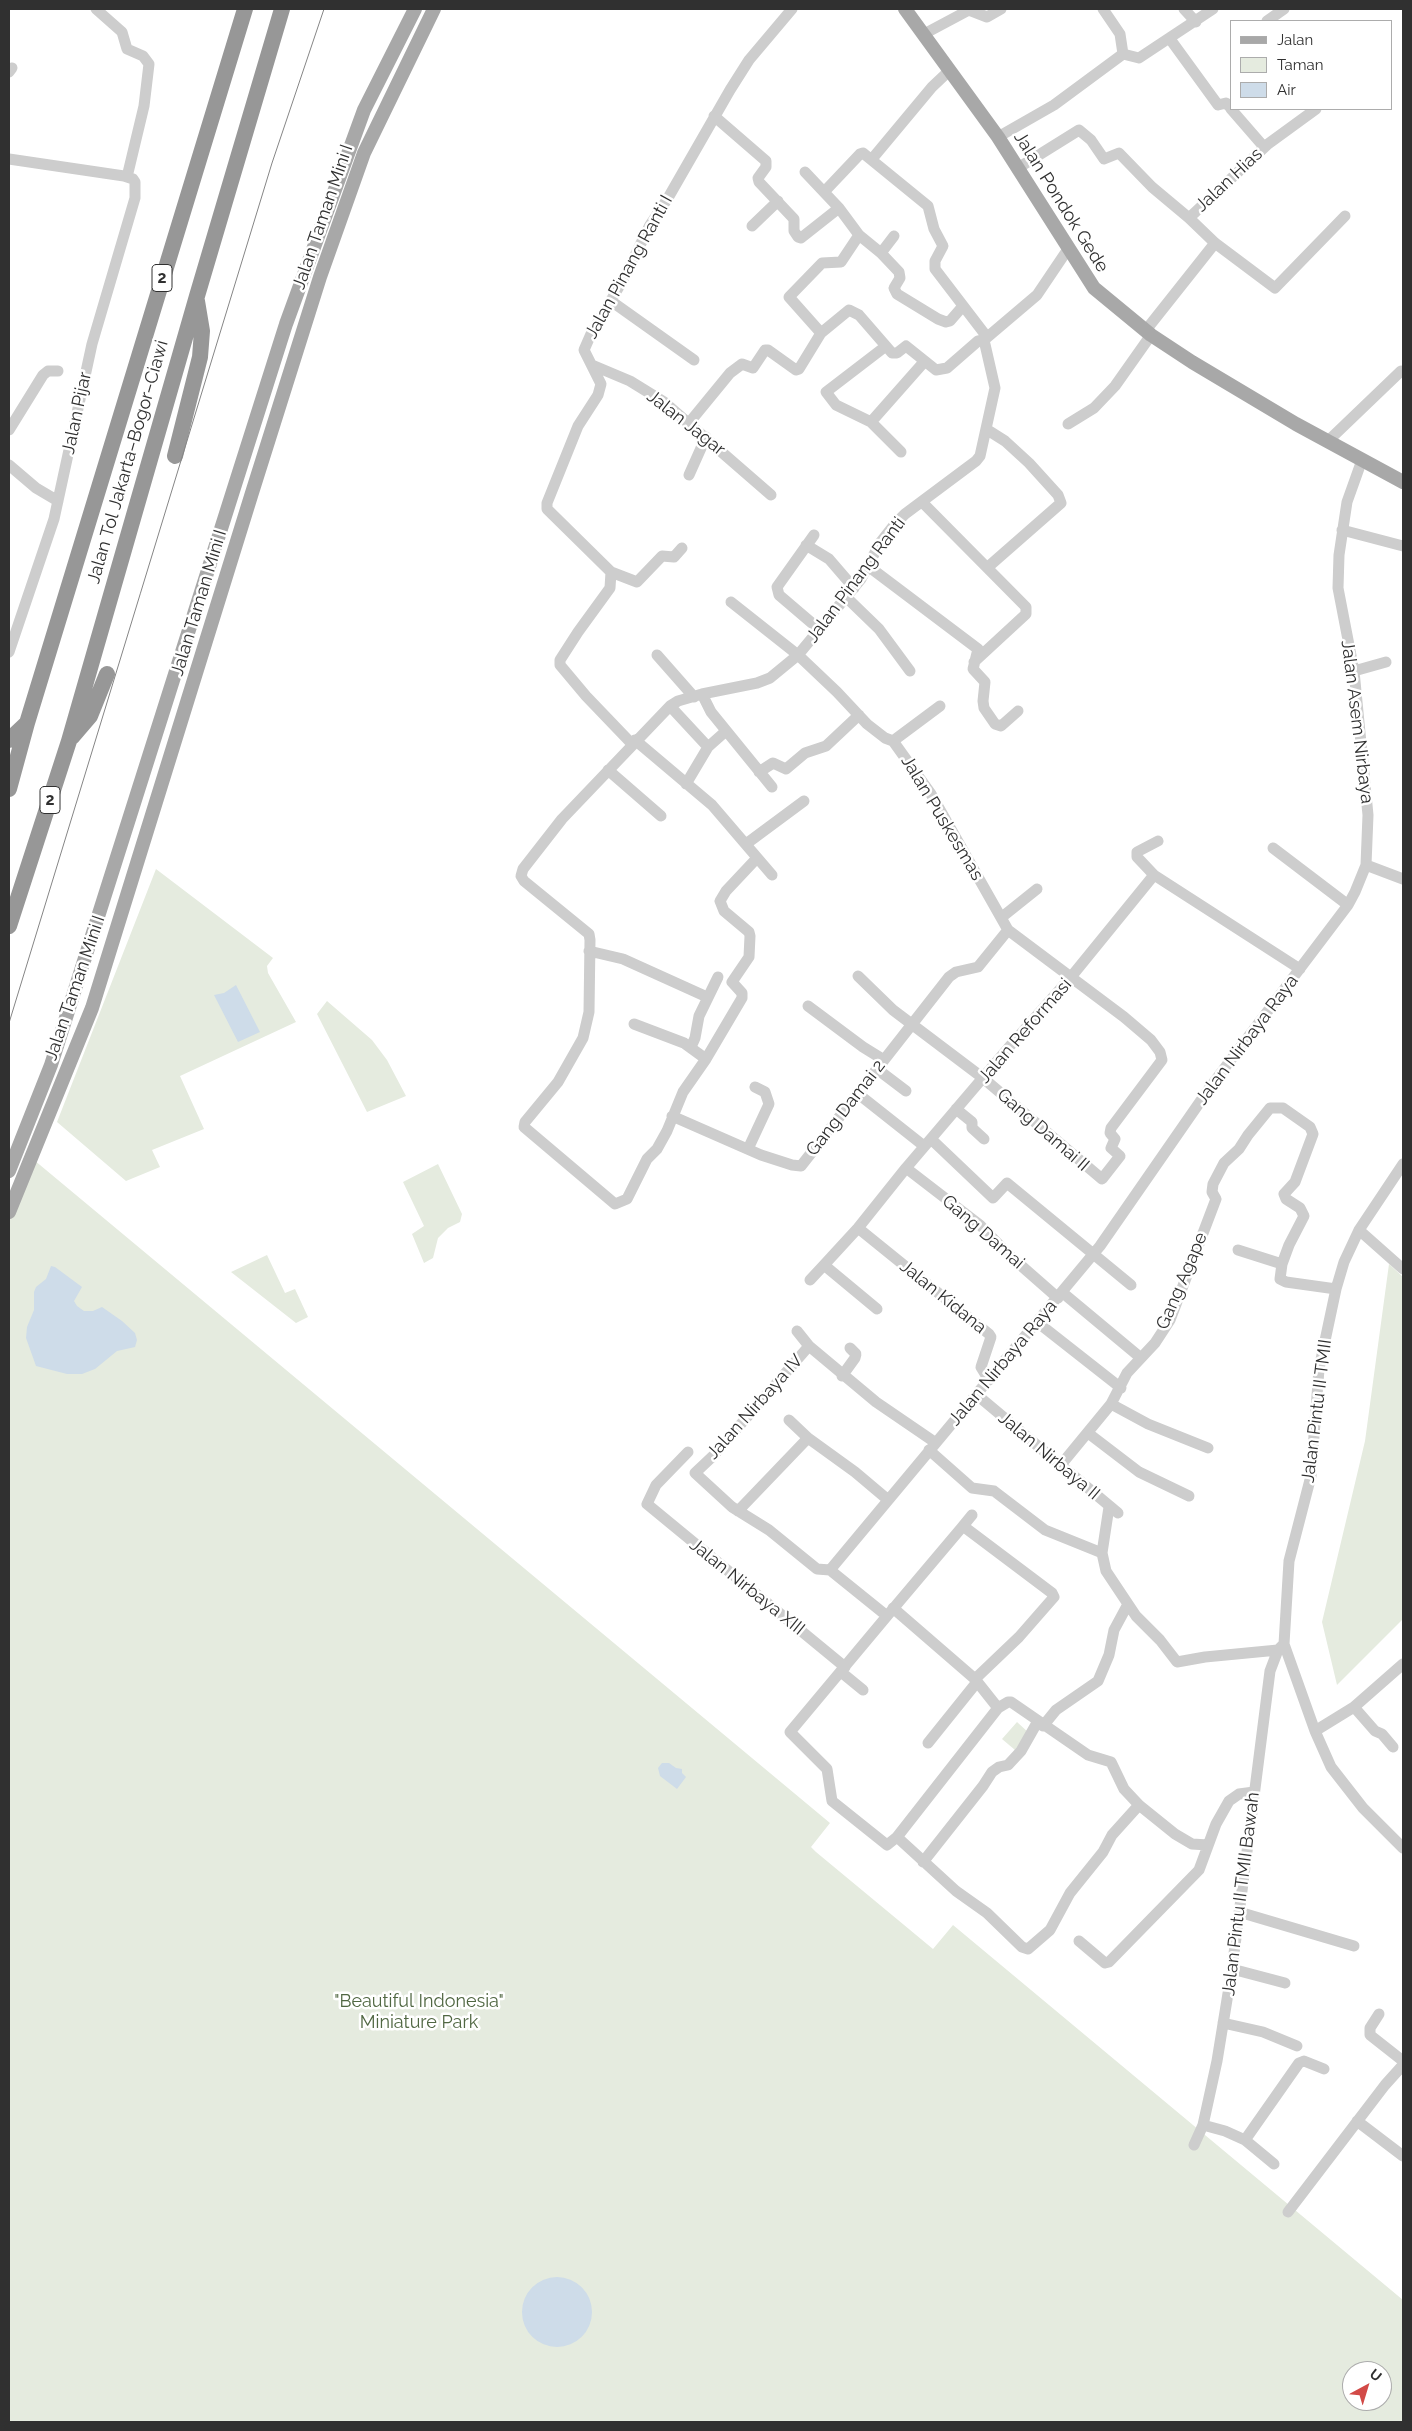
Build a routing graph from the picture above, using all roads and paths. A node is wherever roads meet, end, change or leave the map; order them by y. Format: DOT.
graph roads {
  1 [pos="96,9"];
  2 [pos="245,9"];
  3 [pos="282,9"];
  4 [pos="414,9"];
  5 [pos="434,9"];
  6 [pos="792,9"];
  7 [pos="905,9"];
  8 [pos="1001,9"];
  9 [pos="1104,9"];
  10 [pos="1184,9"];
  11 [pos="1213,9"];
  12 [pos="1284,9"];
  13 [pos="1268,20"];
  14 [pos="1196,22"];
  15 [pos="924,34"];
  16 [pos="1170,39"];
  17 [pos="1123,54"];
  18 [pos="950,70"];
  19 [pos="1230,107"];
  20 [pos="1233,110"];
  21 [pos="1315,110"];
  22 [pos="714,116"];
  23 [pos="998,137"];
  24 [pos="1264,147"];
  25 [pos="9,159"];
  26 [pos="872,159"];
  27 [pos="1018,168"];
  28 [pos="805,172"];
  29 [pos="127,177"];
  30 [pos="824,192"];
  31 [pos="778,201"];
  32 [pos="839,208"];
  33 [pos="1345,216"];
  34 [pos="1189,218"];
  35 [pos="752,226"];
  36 [pos="859,235"];
  37 [pos="894,236"];
  38 [pos="1215,243"];
  39 [pos="1068,249"];
  40 [pos="881,253"];
  41 [pos="196,296"];
  42 [pos="611,301"];
  43 [pos="963,306"];
  44 [pos="1149,332"];
  45 [pos="821,333"];
  46 [pos="985,339"];
  47 [pos="886,346"];
  48 [pos="694,360"];
  49 [pos="924,362"];
  50 [pos="592,366"];
  51 [pos="58,371"];
  52 [pos="1401,371"];
  53 [pos="872,422"];
  54 [pos="689,423"];
  55 [pos="1068,424"];
  56 [pos="986,429"];
  57 [pos="9,430"];
  58 [pos="706,437"];
  59 [pos="1327,442"];
  60 [pos="901,452"];
  61 [pos="175,456"];
  62 [pos="1362,460"];
  63 [pos="9,465"];
  64 [pos="689,474"];
  65 [pos="1403,482"];
  66 [pos="771,495"];
  67 [pos="58,501"];
  68 [pos="922,502"];
  69 [pos="1342,530"];
  70 [pos="814,534"];
  71 [pos="806,545"];
  72 [pos="1403,546"];
  73 [pos="682,548"];
  74 [pos="868,566"];
  75 [pos="988,567"];
  76 [pos="611,572"];
  77 [pos="854,588"];
  78 [pos="847,598"];
  79 [pos="731,602"];
  80 [pos="820,630"];
  81 [pos="9,652"];
  82 [pos="657,655"];
  83 [pos="798,655"];
  84 [pos="1386,662"];
  85 [pos="973,663"];
  86 [pos="910,671"];
  87 [pos="1354,672"];
  88 [pos="107,674"];
  89 [pos="698,695"];
  90 [pos="670,706"];
  91 [pos="940,706"];
  92 [pos="1018,711"];
  93 [pos="859,715"];
  94 [pos="27,723"];
  95 [pos="726,731"];
  96 [pos="9,740"];
  97 [pos="69,740"];
  98 [pos="893,740"];
  99 [pos="634,742"];
  100 [pos="708,748"];
  101 [pos="608,770"];
  102 [pos="759,772"];
  103 [pos="686,784"];
  104 [pos="772,787"];
  105 [pos="9,789"];
  106 [pos="804,801"];
  107 [pos="661,816"];
  108 [pos="1158,841"];
  109 [pos="746,844"];
  110 [pos="1273,848"];
  111 [pos="757,858"];
  112 [pos="1366,865"];
  113 [pos="772,875"];
  114 [pos="1154,875"];
  115 [pos="1403,879"];
  116 [pos="1037,889"];
  117 [pos="1348,906"];
  118 [pos="1002,917"];
  119 [pos="9,926"];
  120 [pos="1008,930"];
  121 [pos="589,951"];
  122 [pos="1300,968"];
  123 [pos="858,976"];
  124 [pos="718,977"];
  125 [pos="1071,978"];
  126 [pos="707,997"];
  127 [pos="808,1006"];
  128 [pos="634,1024"];
  129 [pos="910,1024"];
  130 [pos="691,1047"];
  131 [pos="706,1059"];
  132 [pos="880,1064"];
  133 [pos="983,1078"];
  134 [pos="756,1087"];
  135 [pos="906,1091"];
  136 [pos="857,1093"];
  137 [pos="956,1109"];
  138 [pos="672,1116"];
  139 [pos="984,1139"];
  140 [pos="928,1142"];
  141 [pos="748,1150"];
  142 [pos="1403,1164"];
  143 [pos="906,1168"];
  144 [pos="9,1171"];
  145 [pos="9,1212"];
  146 [pos="858,1228"];
  147 [pos="1359,1230"];
  148 [pos="1238,1250"];
  149 [pos="1094,1253"];
  150 [pos="1282,1264"];
  151 [pos="824,1265"];
  152 [pos="1403,1269"];
  153 [pos="810,1280"];
  154 [pos="1131,1285"];
  155 [pos="1336,1289"];
  156 [pos="1060,1295"];
  157 [pos="877,1309"];
  158 [pos="1037,1322"];
  159 [pos="797,1331"];
  160 [pos="809,1346"];
  161 [pos="850,1348"];
  162 [pos="1141,1358"];
  163 [pos="842,1376"];
  164 [pos="989,1380"];
  165 [pos="1120,1388"];
  166 [pos="977,1395"];
  167 [pos="1111,1404"];
  168 [pos="789,1420"];
  169 [pos="1088,1433"];
  170 [pos="808,1438"];
  171 [pos="933,1446"];
  172 [pos="1208,1448"];
  173 [pos="688,1452"];
  174 [pos="1060,1466"];
  175 [pos="1189,1496"];
  176 [pos="887,1499"];
  177 [pos="738,1511"];
  178 [pos="972,1515"];
  179 [pos="963,1526"];
  180 [pos="1102,1553"];
  181 [pos="830,1570"];
  182 [pos="1128,1604"];
  183 [pos="890,1612"];
  184 [pos="1281,1647"];
  185 [pos="1403,1664"];
  186 [pos="843,1670"];
  187 [pos="976,1681"];
  188 [pos="863,1690"];
  189 [pos="1354,1707"];
  190 [pos="998,1708"];
  191 [pos="1041,1724"];
  192 [pos="1314,1731"];
  193 [pos="928,1743"];
  194 [pos="1393,1747"];
  195 [pos="1254,1792"];
  196 [pos="1139,1805"];
  197 [pos="897,1838"];
  198 [pos="1208,1845"];
  199 [pos="1403,1848"];
  200 [pos="923,1862"];
  201 [pos="1240,1912"];
  202 [pos="1079,1941"];
  203 [pos="1354,1946"];
  204 [pos="1232,1969"];
  205 [pos="1285,1983"];
  206 [pos="1379,2014"];
  207 [pos="1223,2023"];
  208 [pos="1297,2046"];
  209 [pos="1403,2061"];
  210 [pos="1403,2065"];
  211 [pos="1324,2070"];
  212 [pos="1357,2121"];
  213 [pos="1203,2125"];
  214 [pos="1245,2140"];
  215 [pos="1194,2145"];
  216 [pos="1403,2156"];
  217 [pos="1274,2164"];
  218 [pos="1288,2212"];
  1 -- 29 [label="street"];
  2 -- 94 [label="highway, Jalan Tol Jakarta–Bogor–Ciawi / 2"];
  3 -- 41 [label="highway, Jalan Tol Jakarta–Bogor–Ciawi / 2"];
  4 -- 144 [label="main road, Jalan Taman Mini I"];
  5 -- 145 [label="main road, Jalan Taman Mini I"];
  6 -- 22 [label="street, Jalan Pinang Ranti I"];
  7 -- 15 [label="main road, Jalan Pondok Gede"];
  8 -- 15 [label="street"];
  9 -- 17 [label="street"];
  10 -- 14 [label="street"];
  11 -- 14 [label="street"];
  12 -- 13 [label="street"];
  14 -- 16 [label="street"];
  15 -- 18 [label="main road, Jalan Pondok Gede"];
  16 -- 17 [label="street"];
  16 -- 19 [label="street"];
  17 -- 23 [label="street"];
  18 -- 23 [label="main road, Jalan Pondok Gede"];
  18 -- 26 [label="street"];
  20 -- 24 [label="street"];
  21 -- 24 [label="street, Jalan Hias"];
  22 -- 31 [label="street"];
  22 -- 42 [label="street, Jalan Pinang Ranti I"];
  23 -- 27 [label="main road, Jalan Pondok Gede"];
  24 -- 34 [label="street, Jalan Hias"];
  25 -- 29 [label="street"];
  26 -- 30 [label="street"];
  26 -- 43 [label="street"];
  27 -- 34 [label="street"];
  27 -- 39 [label="main road, Jalan Pondok Gede"];
  28 -- 30 [label="street"];
  29 -- 67 [label="street, Jalan Pijar"];
  30 -- 32 [label="street"];
  31 -- 32 [label="street"];
  31 -- 35 [label="street"];
  32 -- 36 [label="street"];
  33 -- 38 [label="street, Jalan Hias"];
  34 -- 38 [label="street, Jalan Hias"];
  36 -- 40 [label="street"];
  36 -- 45 [label="street"];
  37 -- 40 [label="street"];
  38 -- 44 [label="street"];
  39 -- 44 [label="main road, Jalan Pondok Gede"];
  39 -- 46 [label="street"];
  40 -- 43 [label="street"];
  41 -- 61 [label="highway"];
  41 -- 97 [label="highway, Jalan Tol Jakarta–Bogor–Ciawi / 2"];
  42 -- 48 [label="street"];
  42 -- 50 [label="street, Jalan Pinang Ranti I"];
  43 -- 46 [label="street"];
  44 -- 55 [label="street"];
  44 -- 59 [label="main road, Jalan Pondok Gede"];
  45 -- 47 [label="street"];
  45 -- 54 [label="street"];
  46 -- 49 [label="street"];
  46 -- 56 [label="street, Jalan Pinang Ranti"];
  47 -- 49 [label="street"];
  47 -- 53 [label="street"];
  49 -- 53 [label="street"];
  50 -- 54 [label="street, Jalan Jagar"];
  50 -- 76 [label="street, Jalan Pinang Ranti I"];
  51 -- 57 [label="street"];
  52 -- 59 [label="street"];
  53 -- 60 [label="street"];
  54 -- 58 [label="street, Jalan Jagar"];
  56 -- 68 [label="street, Jalan Pinang Ranti"];
  56 -- 75 [label="street"];
  58 -- 64 [label="street"];
  58 -- 66 [label="street, Jalan Jagar"];
  59 -- 62 [label="main road, Jalan Pondok Gede"];
  62 -- 65 [label="main road, Jalan Pondok Gede"];
  62 -- 69 [label="street, Jalan Asem Nirbaya"];
  63 -- 67 [label="street"];
  67 -- 81 [label="street, Jalan Pijar"];
  68 -- 74 [label="street, Jalan Pinang Ranti"];
  68 -- 75 [label="street"];
  69 -- 72 [label="street"];
  69 -- 87 [label="street, Jalan Asem Nirbaya"];
  70 -- 71 [label="street"];
  71 -- 77 [label="street"];
  71 -- 80 [label="street"];
  73 -- 76 [label="street"];
  74 -- 77 [label="street, Jalan Pinang Ranti"];
  74 -- 85 [label="street"];
  75 -- 85 [label="street"];
  76 -- 99 [label="street"];
  77 -- 78 [label="street, Jalan Pinang Ranti"];
  78 -- 80 [label="street, Jalan Pinang Ranti"];
  78 -- 86 [label="street"];
  79 -- 83 [label="street, Jalan Puskesmas"];
  80 -- 83 [label="street, Jalan Pinang Ranti"];
  82 -- 89 [label="street"];
  83 -- 89 [label="street, Jalan Pinang Ranti"];
  83 -- 93 [label="street, Jalan Puskesmas"];
  84 -- 87 [label="street"];
  85 -- 92 [label="street"];
  87 -- 112 [label="street, Jalan Asem Nirbaya"];
  88 -- 97 [label="highway"];
  89 -- 90 [label="street, Jalan Pinang Ranti"];
  89 -- 95 [label="street"];
  90 -- 99 [label="street, Jalan Pinang Ranti"];
  90 -- 100 [label="street"];
  91 -- 98 [label="street"];
  93 -- 98 [label="street, Jalan Puskesmas"];
  93 -- 102 [label="street"];
  94 -- 96 [label="highway"];
  94 -- 105 [label="highway, Jalan Tol Jakarta–Bogor–Ciawi / 2"];
  95 -- 100 [label="street"];
  95 -- 102 [label="street"];
  97 -- 119 [label="highway, Jalan Tol Jakarta–Bogor–Ciawi / 2"];
  98 -- 118 [label="street, Jalan Puskesmas"];
  99 -- 101 [label="street, Jalan Pinang Ranti"];
  99 -- 103 [label="street"];
  100 -- 103 [label="street"];
  101 -- 107 [label="street"];
  101 -- 121 [label="street, Jalan Pinang Ranti"];
  102 -- 104 [label="street"];
  103 -- 109 [label="street"];
  106 -- 109 [label="street"];
  108 -- 114 [label="street"];
  109 -- 111 [label="street"];
  110 -- 117 [label="street"];
  111 -- 113 [label="street"];
  111 -- 131 [label="street"];
  112 -- 115 [label="street"];
  112 -- 117 [label="street, Jalan Asem Nirbaya"];
  114 -- 122 [label="street"];
  114 -- 125 [label="street, Jalan Reformasi"];
  116 -- 118 [label="street"];
  117 -- 122 [label="street, Jalan Asem Nirbaya"];
  118 -- 120 [label="street, Jalan Puskesmas"];
  120 -- 125 [label="street"];
  120 -- 129 [label="street, Gang Damai 2"];
  121 -- 126 [label="street"];
  121 -- 138 [label="street"];
  122 -- 149 [label="street, Jalan Nirbaya Raya"];
  123 -- 129 [label="street"];
  124 -- 126 [label="street"];
  125 -- 133 [label="street, Jalan Reformasi"];
  125 -- 133 [label="street, Gang Damai II"];
  126 -- 130 [label="street"];
  127 -- 132 [label="street"];
  128 -- 130 [label="street"];
  129 -- 132 [label="street, Gang Damai 2"];
  129 -- 133 [label="street"];
  130 -- 131 [label="street"];
  131 -- 138 [label="street"];
  132 -- 135 [label="street"];
  132 -- 136 [label="street, Gang Damai 2"];
  133 -- 137 [label="street, Jalan Reformasi"];
  134 -- 141 [label="street"];
  136 -- 140 [label="street"];
  136 -- 141 [label="street, Gang Damai 2"];
  137 -- 139 [label="street"];
  137 -- 140 [label="street, Jalan Reformasi"];
  138 -- 141 [label="street, Gang Damai 2"];
  140 -- 143 [label="street, Jalan Reformasi"];
  140 -- 149 [label="street"];
  142 -- 147 [label="street, Jalan Pintu II TMII"];
  143 -- 146 [label="street, Jalan Reformasi"];
  143 -- 156 [label="street, Gang Damai"];
  146 -- 151 [label="street, Jalan Reformasi"];
  146 -- 164 [label="street, Jalan Kidana"];
  147 -- 152 [label="street"];
  147 -- 155 [label="street, Jalan Pintu II TMII"];
  148 -- 150 [label="street"];
  149 -- 154 [label="street"];
  149 -- 156 [label="street, Jalan Nirbaya Raya"];
  150 -- 155 [label="street"];
  150 -- 162 [label="street, Gang Agape"];
  151 -- 153 [label="street, Jalan Reformasi"];
  151 -- 157 [label="street"];
  155 -- 184 [label="street, Jalan Pintu II TMII"];
  156 -- 158 [label="street, Jalan Nirbaya Raya"];
  156 -- 162 [label="street"];
  158 -- 164 [label="street, Jalan Nirbaya Raya"];
  158 -- 165 [label="street"];
  159 -- 160 [label="street"];
  160 -- 163 [label="street, Jalan Nirbaya IV"];
  160 -- 177 [label="street, Jalan Nirbaya IV"];
  161 -- 163 [label="street"];
  162 -- 165 [label="street, Gang Agape"];
  163 -- 171 [label="street, Jalan Nirbaya IV"];
  164 -- 166 [label="street, Jalan Nirbaya Raya"];
  165 -- 167 [label="street, Gang Agape"];
  166 -- 171 [label="street, Jalan Nirbaya Raya"];
  166 -- 174 [label="street, Jalan Nirbaya II"];
  167 -- 169 [label="street, Gang Agape"];
  167 -- 172 [label="street"];
  168 -- 170 [label="street"];
  169 -- 174 [label="street, Gang Agape"];
  169 -- 175 [label="street"];
  170 -- 176 [label="street"];
  170 -- 177 [label="street"];
  171 -- 176 [label="street, Jalan Nirbaya Raya"];
  171 -- 180 [label="street, Jalan Nirbaya IV"];
  173 -- 186 [label="street, Jalan Nirbaya XIII"];
  174 -- 180 [label="street, Jalan Nirbaya II"];
  176 -- 181 [label="street, Jalan Nirbaya Raya"];
  177 -- 181 [label="street"];
  178 -- 179 [label="street"];
  179 -- 183 [label="street"];
  179 -- 187 [label="street"];
  180 -- 182 [label="street"];
  181 -- 183 [label="street"];
  182 -- 184 [label="street"];
  182 -- 191 [label="street"];
  183 -- 186 [label="street"];
  183 -- 187 [label="street"];
  184 -- 192 [label="street"];
  184 -- 195 [label="street, Jalan Pintu II TMII Bawah"];
  185 -- 189 [label="street"];
  186 -- 188 [label="street, Jalan Nirbaya XIII"];
  186 -- 197 [label="street"];
  187 -- 190 [label="street"];
  187 -- 193 [label="street"];
  189 -- 192 [label="street"];
  189 -- 194 [label="street"];
  190 -- 191 [label="street"];
  190 -- 197 [label="street"];
  191 -- 196 [label="street"];
  191 -- 200 [label="street"];
  192 -- 199 [label="street"];
  195 -- 198 [label="street"];
  195 -- 201 [label="street, Jalan Pintu II TMII Bawah"];
  196 -- 198 [label="street"];
  196 -- 200 [label="street"];
  197 -- 200 [label="street"];
  198 -- 202 [label="street"];
  201 -- 203 [label="street"];
  201 -- 204 [label="street, Jalan Pintu II TMII Bawah"];
  204 -- 205 [label="street"];
  204 -- 207 [label="street, Jalan Pintu II TMII Bawah"];
  206 -- 209 [label="street"];
  207 -- 208 [label="street"];
  207 -- 213 [label="street, Jalan Pintu II TMII Bawah"];
  210 -- 212 [label="street"];
  211 -- 214 [label="street"];
  212 -- 216 [label="street"];
  212 -- 218 [label="street"];
  213 -- 214 [label="street"];
  213 -- 215 [label="street, Jalan Pintu II TMII Bawah"];
  214 -- 217 [label="street"];
}
